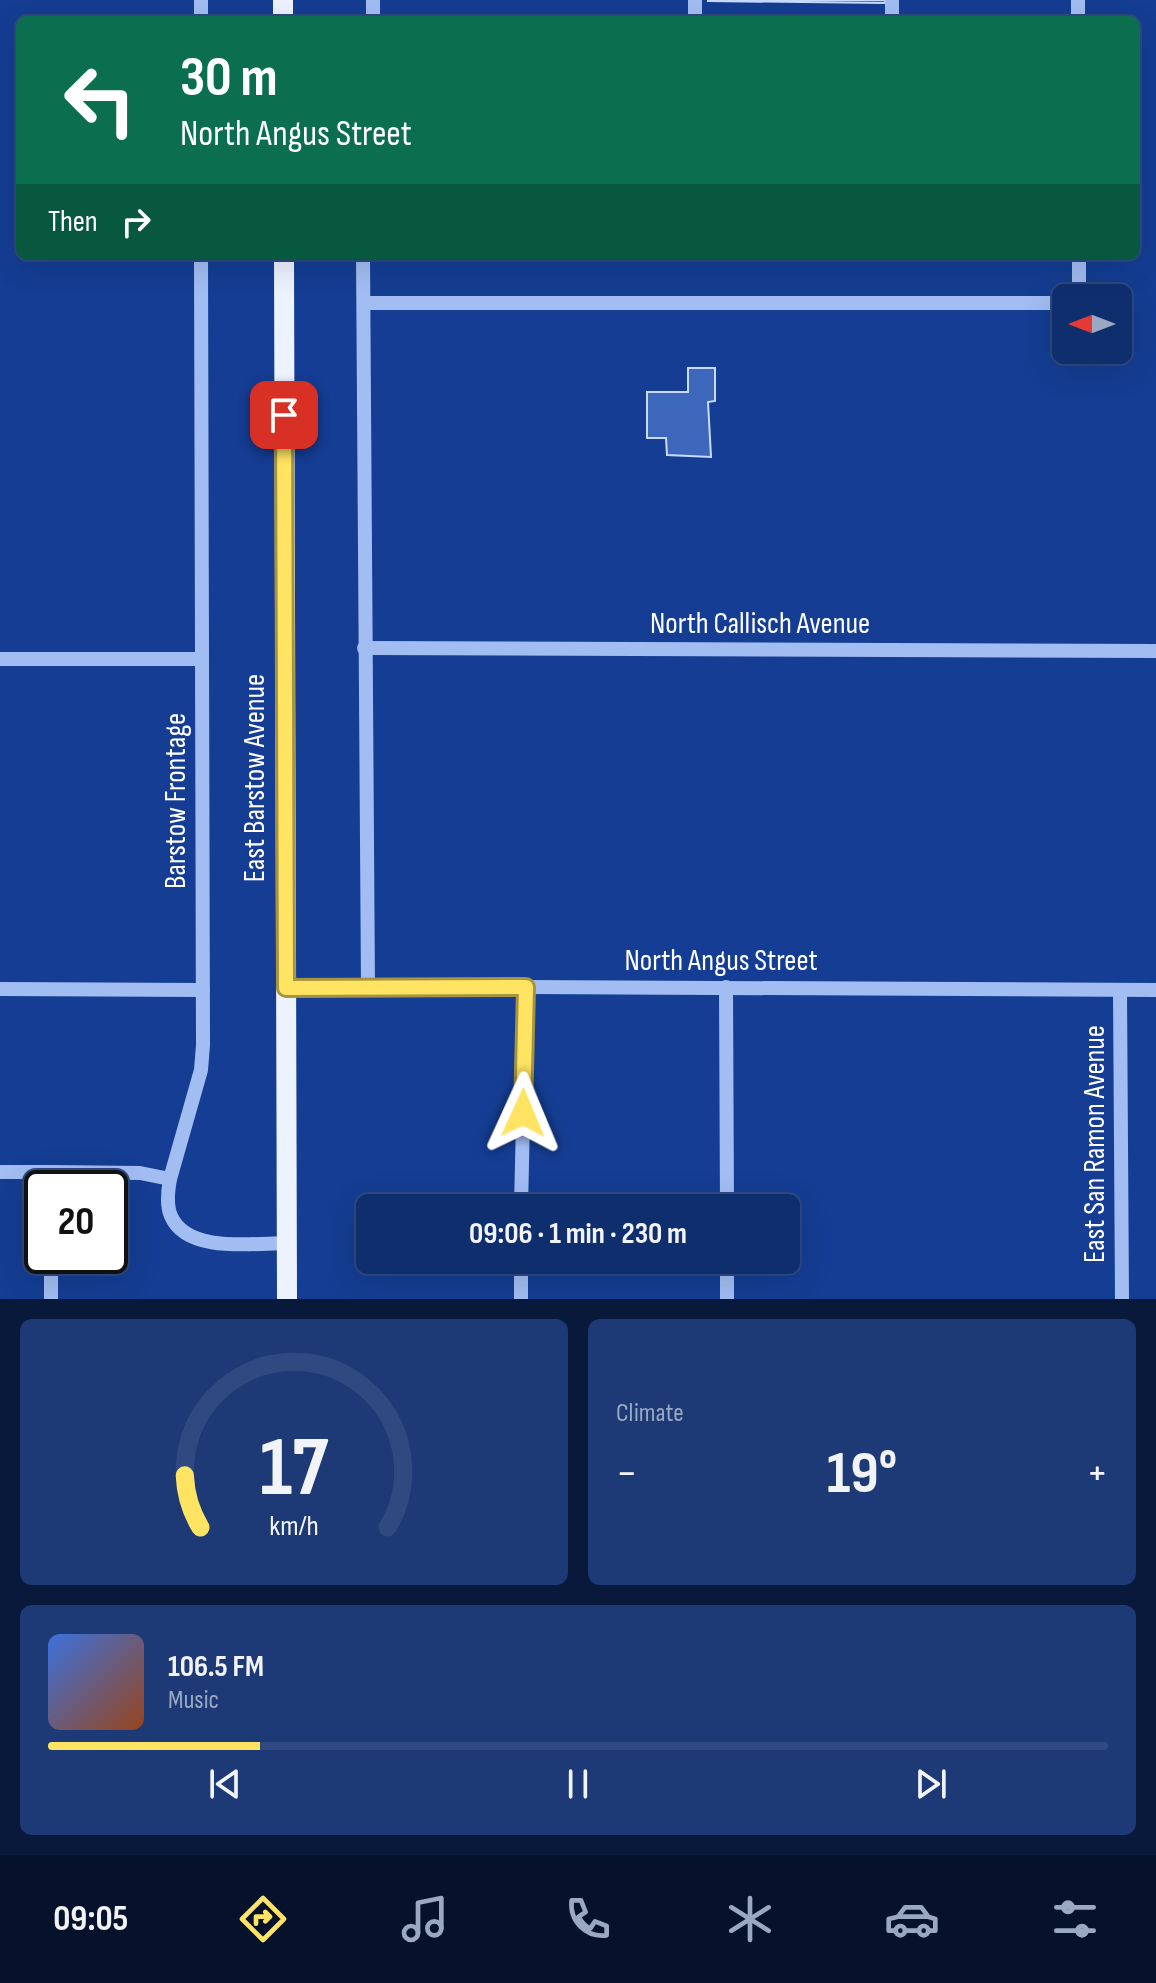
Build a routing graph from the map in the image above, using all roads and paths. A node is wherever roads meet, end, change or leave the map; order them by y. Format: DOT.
graph roads {
  1 [pos="201,260"];
  2 [pos="284,260"];
  3 [pos="363,260"];
  4 [pos="1079,260"];
  5 [pos="1079,284"];
  6 [pos="364,303"];
  7 [pos="1052,303"];
  8 [pos="364,648"];
  9 [pos="1156,651"];
  10 [pos="0,659"];
  11 [pos="201,659"];
  12 [pos="526,987"];
  13 [pos="726,987"];
  14 [pos="286,988"];
  15 [pos="368,988"];
  16 [pos="0,989"];
  17 [pos="203,990"];
  18 [pos="1120,990"];
  19 [pos="1156,990"];
  20 [pos="0,1172"];
  21 [pos="24,1172"];
  22 [pos="128,1173"];
  23 [pos="170,1179"];
  24 [pos="521,1194"];
  25 [pos="727,1194"];
  26 [pos="287,1243"];
  27 [pos="51,1274"];
  28 [pos="521,1274"];
  29 [pos="727,1274"];
  30 [pos="51,1299"];
  31 [pos="287,1299"];
  32 [pos="521,1299"];
  33 [pos="727,1299"];
  34 [pos="1122,1299"];
  1 -- 11 [label="street, Barstow Frontage"];
  2 -- 14 [label="main road, East Barstow Avenue"];
  3 -- 6 [label="street"];
  4 -- 5 [label="street"];
  6 -- 7 [label="street"];
  6 -- 8 [label="street"];
  8 -- 9 [label="street, North Callisch Avenue"];
  8 -- 15 [label="street"];
  10 -- 11 [label="street"];
  11 -- 17 [label="street, Barstow Frontage"];
  12 -- 13 [label="street, North Angus Street"];
  12 -- 15 [label="street, North Angus Street"];
  12 -- 24 [label="street"];
  13 -- 18 [label="street, North Angus Street"];
  13 -- 25 [label="street"];
  14 -- 15 [label="street, North Angus Street"];
  14 -- 26 [label="main road, East Barstow Avenue"];
  16 -- 17 [label="street"];
  17 -- 23 [label="street, Barstow Frontage"];
  18 -- 19 [label="street, North Angus Street"];
  18 -- 34 [label="street, East San Ramon Avenue"];
  20 -- 21 [label="street"];
  22 -- 23 [label="street"];
  23 -- 26 [label="street, Barstow Frontage"];
  26 -- 31 [label="main road, East Barstow Avenue"];
  27 -- 30 [label="street"];
  28 -- 32 [label="street"];
  29 -- 33 [label="street"];
}
